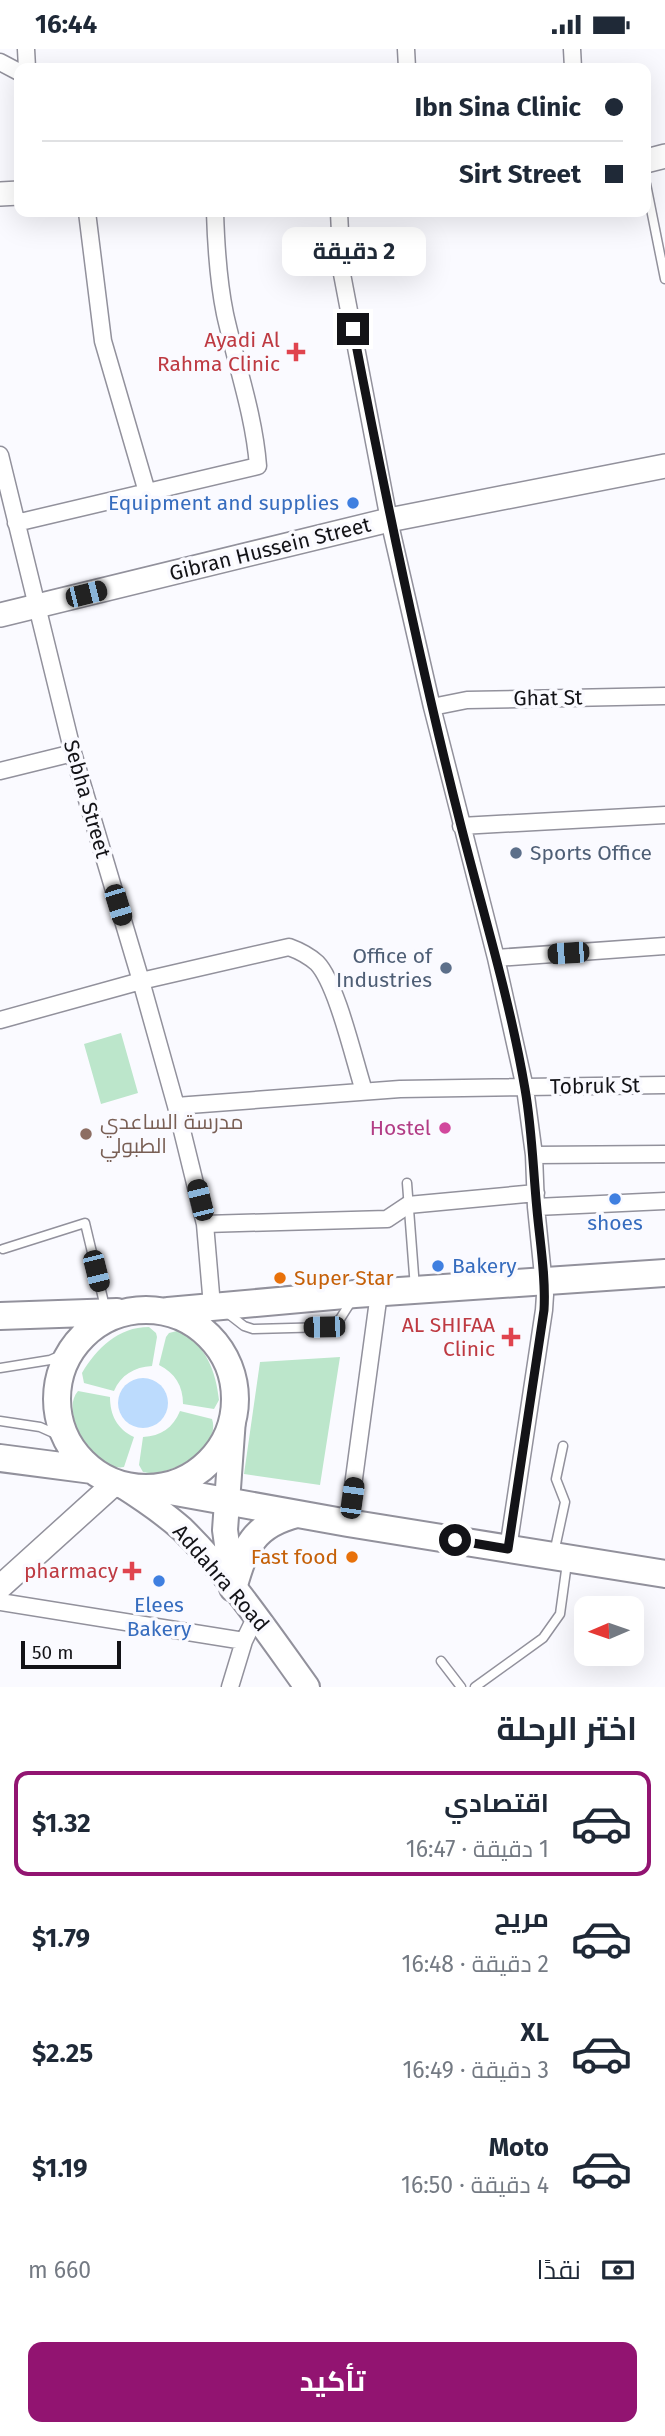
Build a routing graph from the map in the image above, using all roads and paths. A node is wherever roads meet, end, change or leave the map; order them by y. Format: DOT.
graph roads {
  1 [pos="651,209"];
  2 [pos="88,217"];
  3 [pos="215,217"];
  4 [pos="339,217"];
  5 [pos="665,279"];
  6 [pos="0,455"];
  7 [pos="665,467"];
  8 [pos="147,492"];
  9 [pos="389,520"];
  10 [pos="16,523"];
  11 [pos="36,606"];
  12 [pos="0,615"];
  13 [pos="665,696"];
  14 [pos="432,707"];
  15 [pos="73,753"];
  16 [pos="0,771"];
  17 [pos="665,815"];
  18 [pos="461,826"];
  19 [pos="665,946"];
  20 [pos="496,958"];
  21 [pos="141,981"];
  22 [pos="0,1020"];
  23 [pos="665,1085"];
  24 [pos="525,1088"];
  25 [pos="364,1091"];
  26 [pos="176,1106"];
  27 [pos="665,1154"];
  28 [pos="534,1155"];
  29 [pos="407,1183"];
  30 [pos="536,1200"];
  31 [pos="665,1202"];
  32 [pos="408,1205"];
  33 [pos="205,1224"];
  34 [pos="3,1249"];
  35 [pos="665,1273"];
  36 [pos="544,1282"];
  37 [pos="416,1291"];
  38 [pos="367,1294"];
  39 [pos="214,1306"];
  40 [pos="118,1312"];
  41 [pos="159,1312"];
  42 [pos="0,1316"];
  43 [pos="71,1351"];
  44 [pos="0,1368"];
  45 [pos="233,1419"];
  46 [pos="0,1421"];
  47 [pos="66,1439"];
  48 [pos="562,1446"];
  49 [pos="0,1458"];
  50 [pos="92,1470"];
  51 [pos="118,1484"];
  52 [pos="150,1488"];
  53 [pos="225,1500"];
  54 [pos="297,1514"];
  55 [pos="348,1523"];
  56 [pos="508,1549"];
  57 [pos="560,1557"];
  58 [pos="664,1570"];
  59 [pos="0,1587"];
  60 [pos="233,1588"];
  61 [pos="0,1602"];
  62 [pos="256,1616"];
  63 [pos="244,1641"];
  64 [pos="442,1661"];
  65 [pos="230,1687"];
  66 [pos="307,1687"];
  67 [pos="461,1687"];
  68 [pos="475,1687"];
  1 -- 5 [label="lane"];
  2 -- 8 [label="street"];
  3 -- 8 [label="street"];
  4 -- 9 [label="street"];
  6 -- 10 [label="street, Sebha Street"];
  7 -- 9 [label="main road, Gibran Hussein Street"];
  8 -- 10 [label="street"];
  9 -- 11 [label="main road, Gibran Hussein Street"];
  9 -- 14 [label="street"];
  10 -- 11 [label="street, Sebha Street"];
  11 -- 12 [label="main road, Gibran Hussein Street"];
  11 -- 15 [label="street, Sebha Street"];
  13 -- 14 [label="street, Ghat St"];
  14 -- 18 [label="street"];
  15 -- 16 [label="street"];
  15 -- 21 [label="street, Sebha Street"];
  17 -- 18 [label="street"];
  18 -- 20 [label="street"];
  19 -- 20 [label="street"];
  20 -- 24 [label="street"];
  21 -- 22 [label="street"];
  21 -- 25 [label="street"];
  21 -- 26 [label="street, Sebha Street"];
  23 -- 24 [label="street, Tobruk St"];
  24 -- 25 [label="street, Tobruk St"];
  24 -- 28 [label="street"];
  25 -- 26 [label="street, Tobruk St"];
  26 -- 33 [label="street, Sebha Street"];
  27 -- 28 [label="street"];
  28 -- 30 [label="street"];
  29 -- 32 [label="lane"];
  30 -- 31 [label="street"];
  30 -- 32 [label="street"];
  30 -- 36 [label="street"];
  32 -- 33 [label="street"];
  32 -- 37 [label="lane"];
  33 -- 39 [label="street, Sebha Street"];
  34 -- 40 [label="lane"];
  35 -- 36 [label="highway"];
  36 -- 37 [label="highway"];
  36 -- 56 [label="street"];
  37 -- 38 [label="highway"];
  38 -- 39 [label="highway"];
  38 -- 55 [label="street"];
  39 -- 41 [label="highway"];
  40 -- 41 [label="highway"];
  40 -- 42 [label="highway"];
  40 -- 43 [label="highway"];
  41 -- 45 [label="highway"];
  43 -- 44 [label="lane"];
  43 -- 47 [label="highway"];
  45 -- 52 [label="highway"];
  45 -- 53 [label="main road"];
  46 -- 47 [label="lane"];
  47 -- 50 [label="highway"];
  48 -- 57 [label="lane"];
  49 -- 50 [label="highway"];
  50 -- 51 [label="highway"];
  51 -- 52 [label="highway"];
  51 -- 59 [label="main road"];
  51 -- 60 [label="main road, Addahra Road"];
  52 -- 53 [label="highway"];
  53 -- 54 [label="highway"];
  53 -- 60 [label="main road"];
  54 -- 55 [label="highway"];
  54 -- 60 [label="highway"];
  55 -- 56 [label="highway"];
  56 -- 57 [label="highway"];
  57 -- 58 [label="highway"];
  57 -- 68 [label="lane"];
  60 -- 62 [label="main road, Addahra Road"];
  61 -- 63 [label="street"];
  62 -- 63 [label="street"];
  62 -- 66 [label="main road, Addahra Road"];
  63 -- 65 [label="street"];
  64 -- 67 [label="lane"];
}
